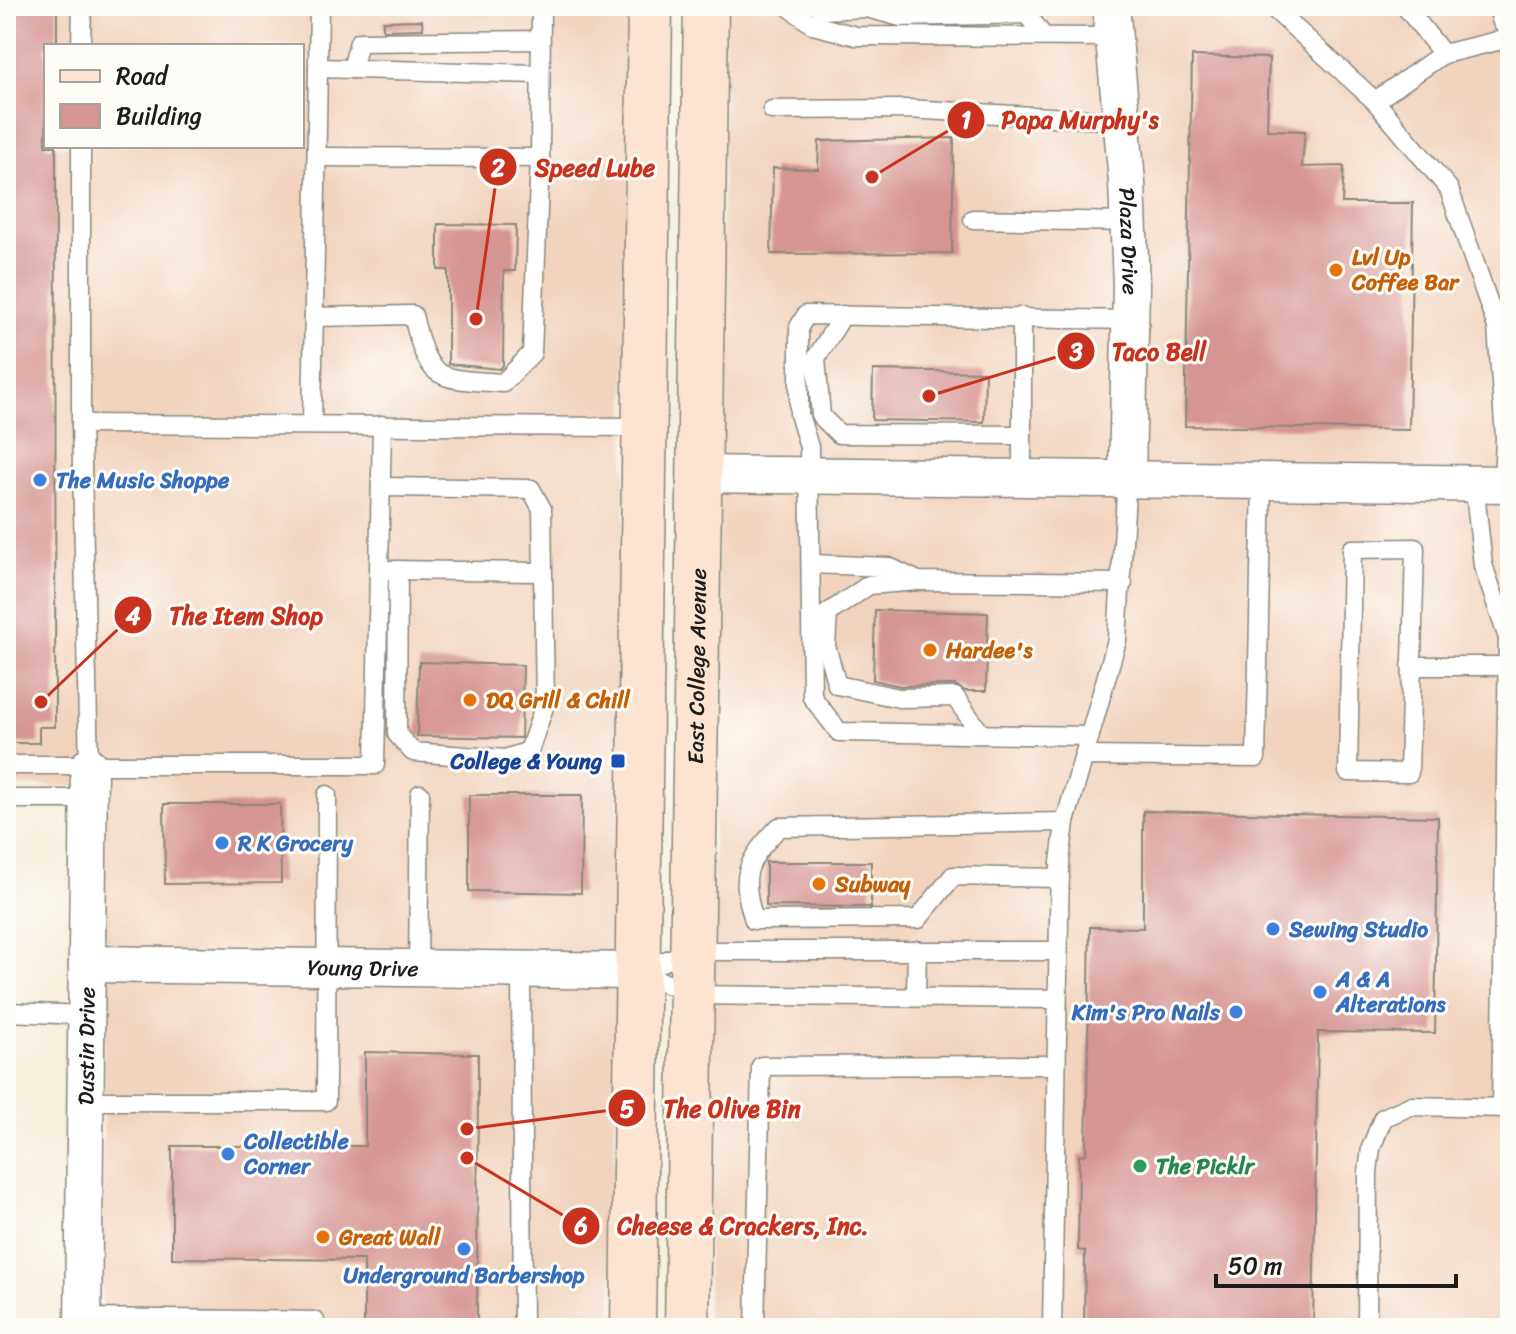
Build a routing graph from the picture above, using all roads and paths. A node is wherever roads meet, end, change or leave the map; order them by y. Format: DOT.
graph roads {
  1 [pos="82,6"];
  2 [pos="319,6"];
  3 [pos="541,6"];
  4 [pos="650,6"];
  5 [pos="706,6"];
  6 [pos="788,6"];
  7 [pos="818,6"];
  8 [pos="1271,6"];
  9 [pos="1405,6"];
  10 [pos="1507,6"];
  11 [pos="862,7"];
  12 [pos="1510,18"];
  13 [pos="1112,21"];
  14 [pos="1043,36"];
  15 [pos="1510,38"];
  16 [pos="540,40"];
  17 [pos="81,44"];
  18 [pos="1443,54"];
  19 [pos="318,68"];
  20 [pos="352,69"];
  21 [pos="540,74"];
  22 [pos="1375,101"];
  23 [pos="772,110"];
  24 [pos="1120,121"];
  25 [pos="81,148"];
  26 [pos="317,157"];
  27 [pos="540,158"];
  28 [pos="973,219"];
  29 [pos="1129,222"];
  30 [pos="843,315"];
  31 [pos="1022,316"];
  32 [pos="314,317"];
  33 [pos="1130,320"];
  34 [pos="81,424"];
  35 [pos="312,425"];
  36 [pos="382,425"];
  37 [pos="636,428"];
  38 [pos="1022,435"];
  39 [pos="810,473"];
  40 [pos="699,474"];
  41 [pos="1022,476"];
  42 [pos="1127,477"];
  43 [pos="1262,480"];
  44 [pos="1496,484"];
  45 [pos="381,487"];
  46 [pos="812,564"];
  47 [pos="388,570"];
  48 [pos="542,572"];
  49 [pos="918,581"];
  50 [pos="1123,583"];
  51 [pos="1411,666"];
  52 [pos="1509,666"];
  53 [pos="981,734"];
  54 [pos="1090,736"];
  55 [pos="696,743"];
  56 [pos="1084,756"];
  57 [pos="6,765"];
  58 [pos="88,782"];
  59 [pos="420,794"];
  60 [pos="327,795"];
  61 [pos="6,799"];
  62 [pos="1065,822"];
  63 [pos="1060,878"];
  64 [pos="917,950"];
  65 [pos="693,951"];
  66 [pos="1057,951"];
  67 [pos="87,964"];
  68 [pos="325,967"];
  69 [pos="418,968"];
  70 [pos="521,969"];
  71 [pos="638,971"];
  72 [pos="692,995"];
  73 [pos="916,997"];
  74 [pos="1057,999"];
  75 [pos="6,1012"];
  76 [pos="86,1015"];
  77 [pos="1056,1065"];
  78 [pos="85,1101"];
  79 [pos="1506,1108"];
  80 [pos="83,1323"];
  81 [pos="315,1328"];
  82 [pos="523,1328"];
  83 [pos="633,1328"];
  84 [pos="687,1328"];
  85 [pos="755,1328"];
  86 [pos="1052,1328"];
  87 [pos="1367,1328"];
  1 -- 17 [label="lane"];
  2 -- 19 [label="lane"];
  3 -- 16 [label="lane"];
  4 -- 37 [label="main road"];
  5 -- 40 [label="main road, East College Avenue"];
  6 -- 14 [label="lane"];
  7 -- 11 [label="lane"];
  8 -- 22 [label="lane"];
  9 -- 18 [label="lane"];
  10 -- 12 [label="street"];
  11 -- 14 [label="lane"];
  13 -- 14 [label="lane"];
  13 -- 24 [label="street, Plaza Drive"];
  15 -- 18 [label="lane"];
  16 -- 20 [label="lane"];
  16 -- 21 [label="lane"];
  18 -- 22 [label="lane"];
  19 -- 20 [label="lane"];
  19 -- 26 [label="lane"];
  20 -- 21 [label="lane"];
  21 -- 27 [label="lane"];
  22 -- 44 [label="lane"];
  23 -- 24 [label="lane"];
  24 -- 29 [label="street, Plaza Drive"];
  25 -- 34 [label="lane"];
  26 -- 27 [label="lane"];
  26 -- 32 [label="lane"];
  27 -- 32 [label="lane"];
  28 -- 29 [label="lane"];
  29 -- 33 [label="street, Plaza Drive"];
  30 -- 31 [label="lane"];
  30 -- 38 [label="lane"];
  30 -- 39 [label="lane"];
  31 -- 33 [label="lane"];
  31 -- 38 [label="lane"];
  32 -- 35 [label="lane"];
  33 -- 42 [label="street, Plaza Drive"];
  34 -- 35 [label="lane"];
  34 -- 58 [label="lane"];
  35 -- 36 [label="lane"];
  36 -- 37 [label="lane"];
  36 -- 45 [label="lane"];
  37 -- 55 [label="main road"];
  37 -- 71 [label="main road"];
  38 -- 41 [label="lane"];
  39 -- 40 [label="street"];
  39 -- 41 [label="street"];
  39 -- 46 [label="lane"];
  40 -- 55 [label="main road, East College Avenue"];
  41 -- 42 [label="street"];
  42 -- 43 [label="street"];
  42 -- 50 [label="lane"];
  43 -- 44 [label="street"];
  43 -- 56 [label="lane"];
  44 -- 52 [label="lane"];
  45 -- 47 [label="lane"];
  45 -- 48 [label="lane"];
  46 -- 49 [label="lane"];
  46 -- 53 [label="lane"];
  47 -- 48 [label="lane"];
  47 -- 48 [label="lane"];
  47 -- 58 [label="lane"];
  49 -- 50 [label="lane"];
  49 -- 53 [label="lane"];
  50 -- 54 [label="lane"];
  51 -- 51 [label="lane"];
  51 -- 52 [label="lane"];
  52 -- 79 [label="lane"];
  53 -- 54 [label="lane"];
  54 -- 56 [label="lane"];
  55 -- 65 [label="main road, East College Avenue"];
  56 -- 62 [label="lane"];
  57 -- 58 [label="lane"];
  58 -- 61 [label="lane"];
  58 -- 67 [label="street, Dustin Drive"];
  59 -- 69 [label="lane"];
  60 -- 68 [label="lane"];
  62 -- 63 [label="lane"];
  62 -- 63 [label="lane"];
  63 -- 66 [label="lane"];
  64 -- 65 [label="lane"];
  64 -- 66 [label="lane"];
  64 -- 73 [label="lane"];
  65 -- 71 [label="lane"];
  65 -- 72 [label="main road, East College Avenue"];
  66 -- 74 [label="lane"];
  67 -- 68 [label="street, Young Drive"];
  67 -- 76 [label="street, Dustin Drive"];
  68 -- 69 [label="street, Young Drive"];
  68 -- 78 [label="lane"];
  69 -- 70 [label="street, Young Drive"];
  70 -- 71 [label="street, Young Drive"];
  70 -- 82 [label="lane"];
  71 -- 72 [label="lane"];
  71 -- 83 [label="main road"];
  72 -- 73 [label="lane"];
  72 -- 84 [label="main road, East College Avenue"];
  73 -- 74 [label="lane"];
  74 -- 77 [label="lane"];
  75 -- 76 [label="lane"];
  76 -- 78 [label="street, Dustin Drive"];
  77 -- 85 [label="lane"];
  77 -- 86 [label="lane"];
  78 -- 80 [label="street, Dustin Drive"];
  79 -- 87 [label="lane"];
  80 -- 81 [label="lane"];
}
